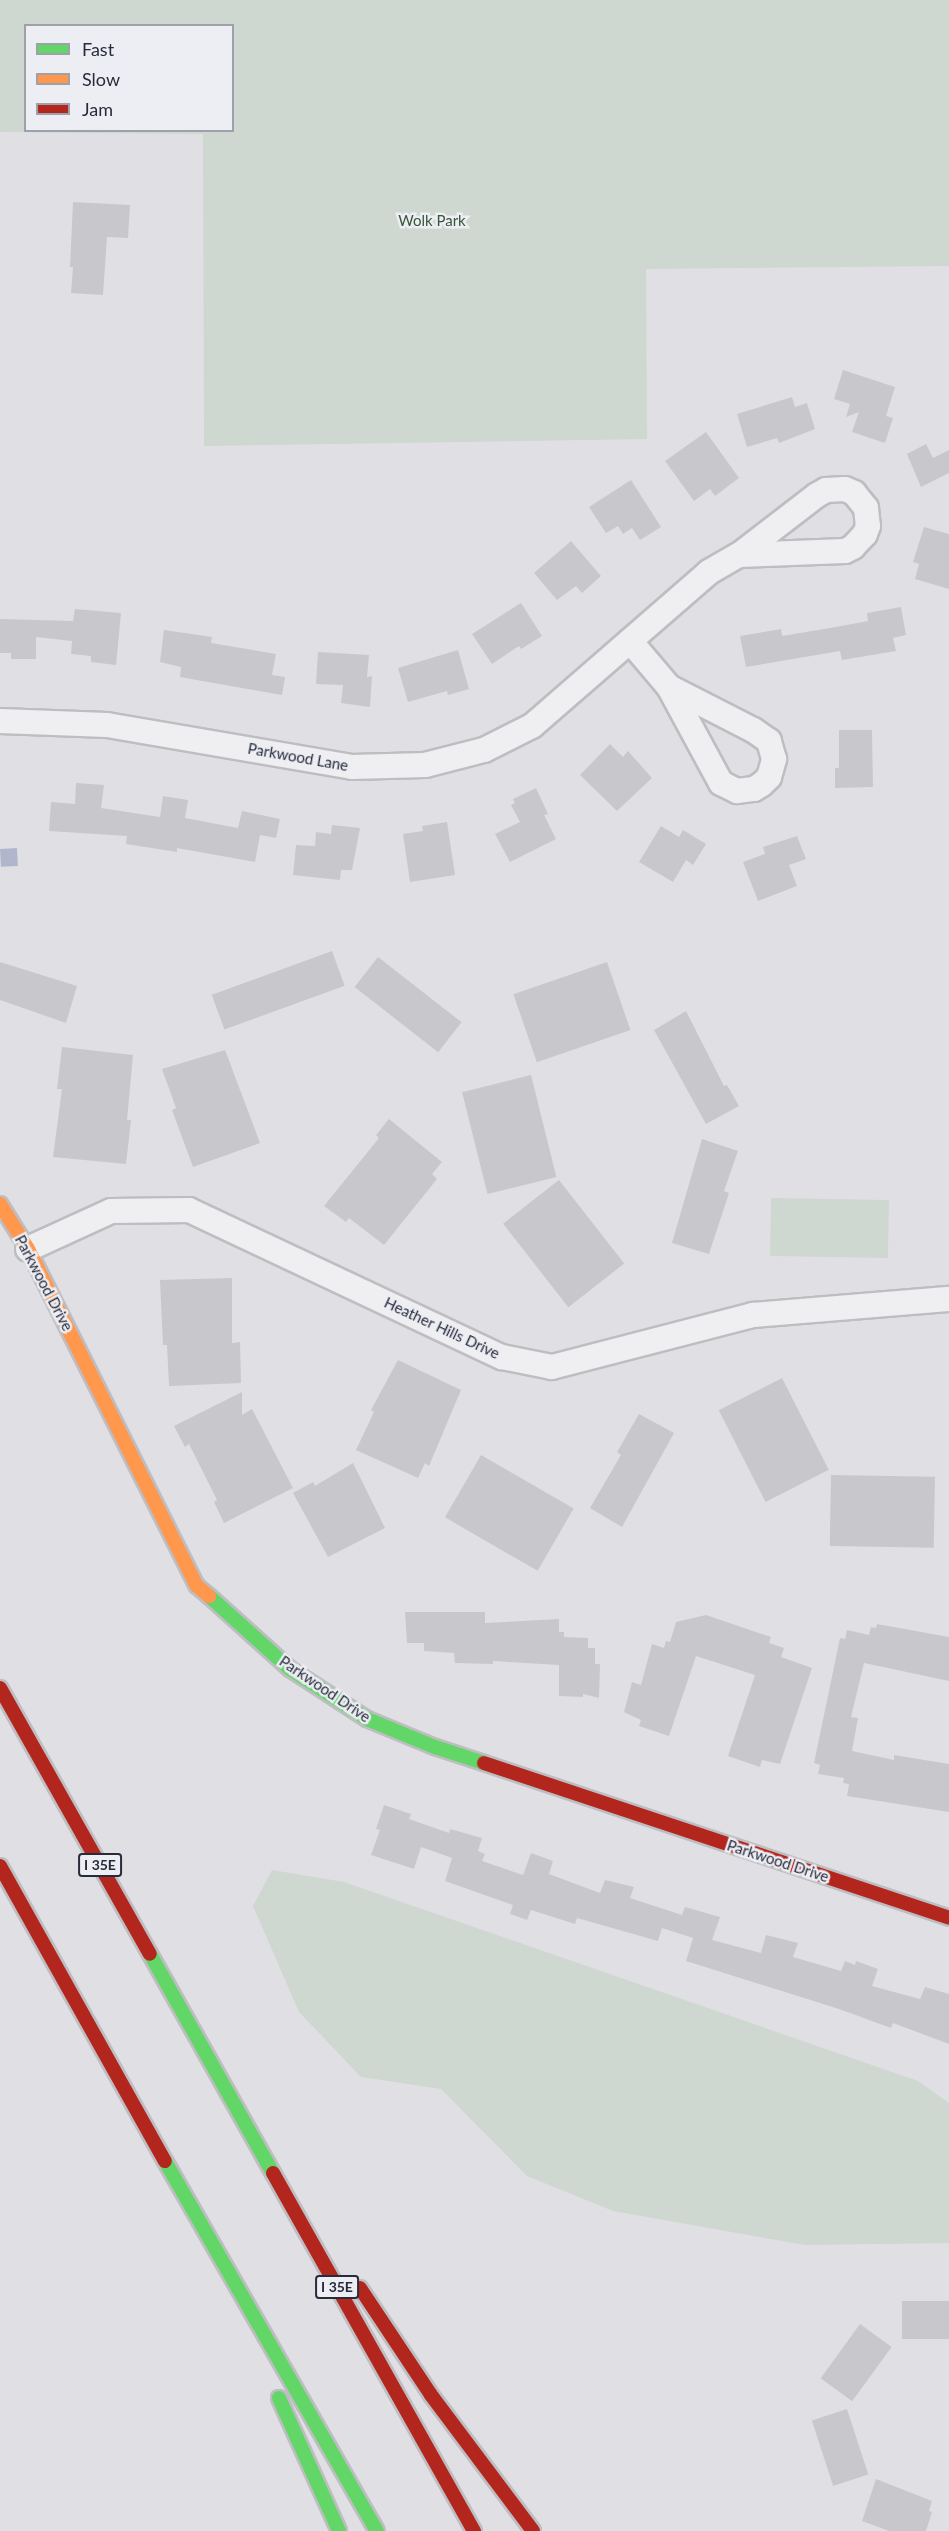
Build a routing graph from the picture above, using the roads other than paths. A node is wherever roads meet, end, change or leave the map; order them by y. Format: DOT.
graph roads {
  1 [pos="739,555"];
  2 [pos="630,641"];
  3 [pos="669,687"];
  4 [pos="0,721"];
  5 [pos="0,1204"];
  6 [pos="28,1249"];
  7 [pos="949,1299"];
  8 [pos="0,1688"];
  9 [pos="0,1866"];
  10 [pos="949,1918"];
  11 [pos="200,2043"];
  12 [pos="315,2219"];
  13 [pos="201,2225"];
  14 [pos="354,2277"];
  15 [pos="258,2351"];
  16 [pos="272,2383"];
  17 [pos="339,2531"];
  18 [pos="377,2531"];
  19 [pos="474,2531"];
  20 [pos="533,2531"];
  1 -- 1 [label="street, Parkwood Lane"];
  1 -- 2 [label="street, Parkwood Lane"];
  2 -- 3 [label="street"];
  2 -- 4 [label="street, Parkwood Lane"];
  3 -- 3 [label="street"];
  5 -- 6 [label="main road, Parkwood Drive"];
  6 -- 7 [label="street, Heather Hills Drive"];
  6 -- 10 [label="main road, Parkwood Drive"];
  8 -- 11 [label="main road, I 35E"];
  9 -- 13 [label="main road"];
  11 -- 12 [label="main road"];
  11 -- 19 [label="main road, I 35E"];
  13 -- 15 [label="main road"];
  13 -- 18 [label="main road"];
  14 -- 20 [label="main road"];
  16 -- 17 [label="main road"];
}
